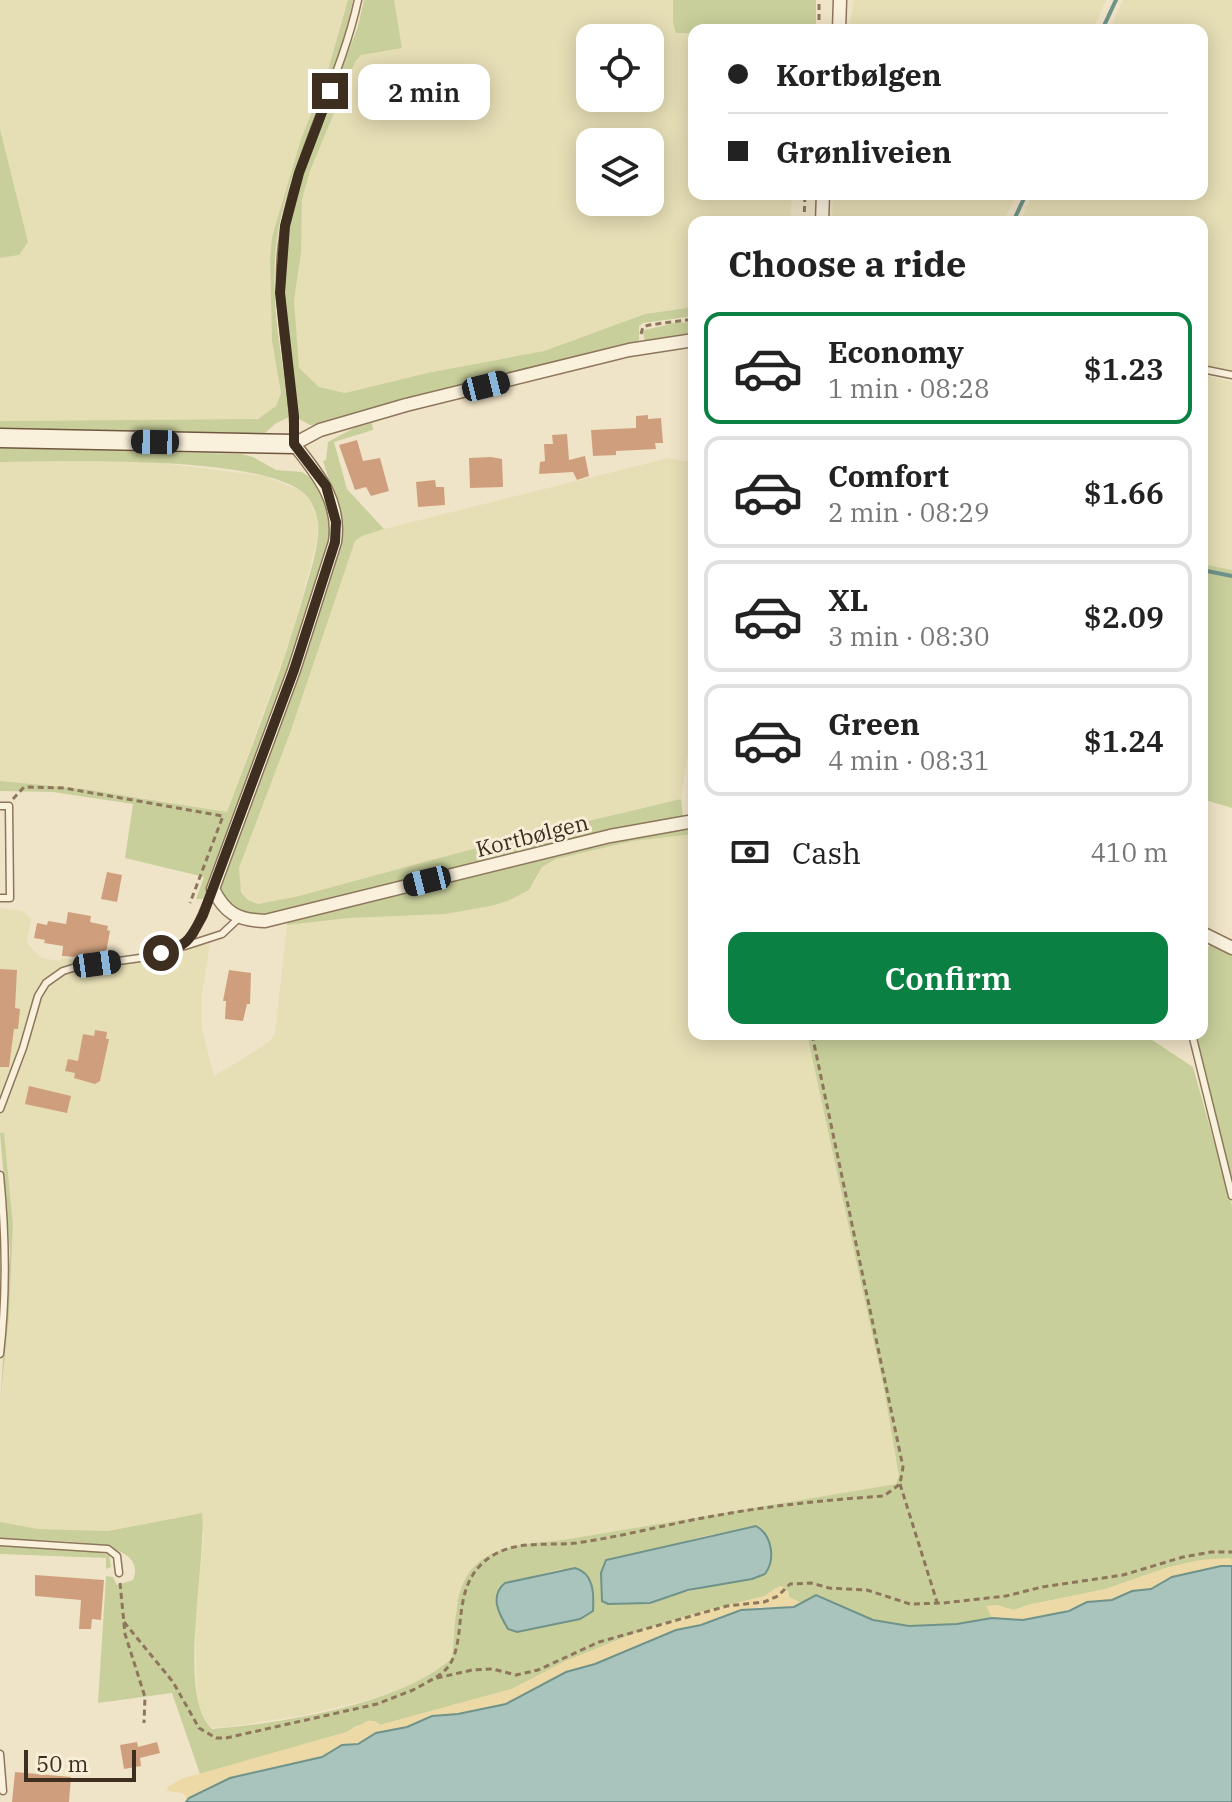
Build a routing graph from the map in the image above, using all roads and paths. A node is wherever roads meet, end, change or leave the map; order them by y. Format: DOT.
graph roads {
  1 [pos="358,0"];
  2 [pos="819,0"];
  3 [pos="840,0"];
  4 [pos="819,24"];
  5 [pos="839,24"];
  6 [pos="688,320"];
  7 [pos="641,338"];
  8 [pos="688,341"];
  9 [pos="1208,370"];
  10 [pos="1232,375"];
  11 [pos="0,438"];
  12 [pos="294,444"];
  13 [pos="0,806"];
  14 [pos="9,806"];
  15 [pos="688,822"];
  16 [pos="213,889"];
  17 [pos="0,898"];
  18 [pos="190,903"];
  19 [pos="240,917"];
  20 [pos="1208,938"];
  21 [pos="181,947"];
  22 [pos="1232,948"];
  23 [pos="813,1040"];
  24 [pos="1193,1040"];
  25 [pos="0,1109"];
  26 [pos="0,1175"];
  27 [pos="1232,1196"];
  28 [pos="0,1354"];
  29 [pos="900,1484"];
  30 [pos="0,1542"];
  31 [pos="1232,1552"];
  32 [pos="119,1573"];
  33 [pos="937,1603"];
  34 [pos="124,1622"];
  35 [pos="433,1679"];
  36 [pos="144,1723"];
  37 [pos="0,1754"];
  38 [pos="3,1791"];
  1 -- 12 [label="lane"];
  2 -- 4 [label="path"];
  3 -- 5 [label="street"];
  6 -- 7 [label="path"];
  8 -- 12 [label="street"];
  9 -- 10 [label="lane"];
  11 -- 12 [label="street"];
  12 -- 16 [label="street"];
  13 -- 14 [label="lane"];
  14 -- 17 [label="lane"];
  14 -- 18 [label="path"];
  15 -- 19 [label="street, Kortbølgen"];
  16 -- 19 [label="street"];
  16 -- 21 [label="lane"];
  19 -- 21 [label="lane"];
  20 -- 22 [label="street"];
  21 -- 25 [label="lane"];
  23 -- 29 [label="path"];
  24 -- 27 [label="lane"];
  26 -- 28 [label="lane"];
  29 -- 33 [label="path"];
  29 -- 35 [label="path"];
  30 -- 32 [label="lane"];
  31 -- 33 [label="path"];
  32 -- 34 [label="path"];
  33 -- 35 [label="path"];
  34 -- 35 [label="path"];
  34 -- 36 [label="path"];
  37 -- 38 [label="lane"];
}
